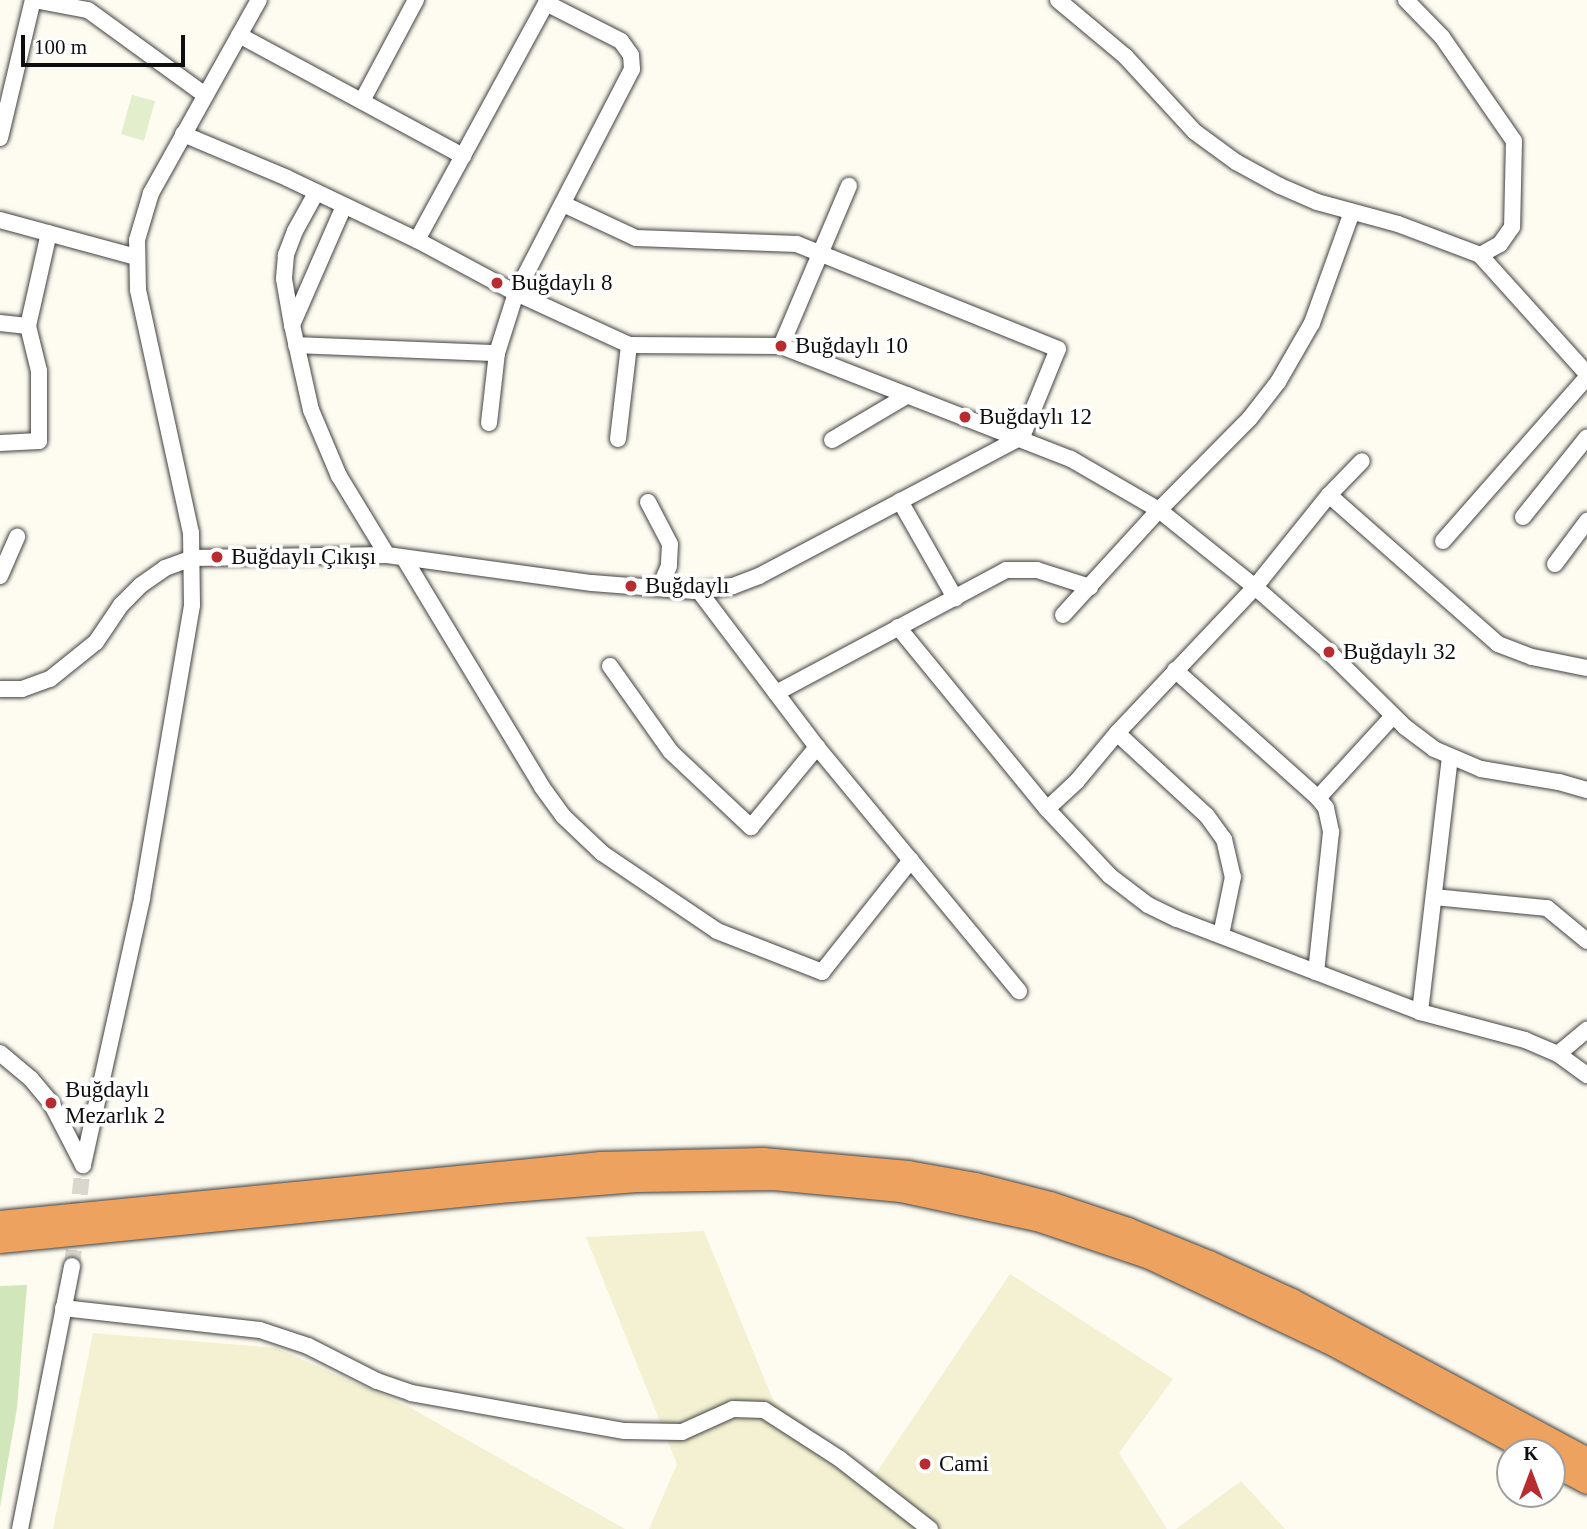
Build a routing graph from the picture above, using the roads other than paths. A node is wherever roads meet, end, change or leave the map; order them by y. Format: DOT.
graph roads {
  1 [pos="33,0"];
  2 [pos="258,0"];
  3 [pos="416,0"];
  4 [pos="1058,0"];
  5 [pos="1406,0"];
  6 [pos="547,1"];
  7 [pos="239,35"];
  8 [pos="205,95"];
  9 [pos="362,101"];
  10 [pos="183,134"];
  11 [pos="0,138"];
  12 [pos="463,156"];
  13 [pos="849,186"];
  14 [pos="316,192"];
  15 [pos="563,204"];
  16 [pos="344,205"];
  17 [pos="1352,212"];
  18 [pos="0,220"];
  19 [pos="49,233"];
  20 [pos="417,240"];
  21 [pos="821,253"];
  22 [pos="1480,255"];
  23 [pos="136,257"];
  24 [pos="516,293"];
  25 [pos="0,323"];
  26 [pos="292,325"];
  27 [pos="29,326"];
  28 [pos="296,345"];
  29 [pos="629,345"];
  30 [pos="781,346"];
  31 [pos="497,353"];
  32 [pos="1587,375"];
  33 [pos="908,395"];
  34 [pos="489,423"];
  35 [pos="1022,437"];
  36 [pos="1587,438"];
  37 [pos="618,439"];
  38 [pos="832,439"];
  39 [pos="0,443"];
  40 [pos="1362,461"];
  41 [pos="1329,495"];
  42 [pos="901,501"];
  43 [pos="648,502"];
  44 [pos="1159,510"];
  45 [pos="1522,517"];
  46 [pos="1587,521"];
  47 [pos="17,537"];
  48 [pos="1443,541"];
  49 [pos="396,557"];
  50 [pos="193,558"];
  51 [pos="1555,564"];
  52 [pos="0,576"];
  53 [pos="1090,587"];
  54 [pos="1255,587"];
  55 [pos="659,588"];
  56 [pos="699,591"];
  57 [pos="955,598"];
  58 [pos="1063,615"];
  59 [pos="898,627"];
  60 [pos="610,666"];
  61 [pos="1587,668"];
  62 [pos="1175,670"];
  63 [pos="0,689"];
  64 [pos="776,692"];
  65 [pos="1393,716"];
  66 [pos="1117,733"];
  67 [pos="817,747"];
  68 [pos="1450,757"];
  69 [pos="1587,790"];
  70 [pos="1318,797"];
  71 [pos="1047,809"];
  72 [pos="911,860"];
  73 [pos="1434,897"];
  74 [pos="1221,935"];
  75 [pos="1587,942"];
  76 [pos="1316,972"];
  77 [pos="1019,991"];
  78 [pos="1420,1012"];
  79 [pos="1587,1030"];
  80 [pos="1,1053"];
  81 [pos="1558,1054"];
  82 [pos="1587,1075"];
  83 [pos="0,1223"];
  84 [pos="0,1241"];
  85 [pos="72,1266"];
  86 [pos="63,1308"];
  87 [pos="1507,1438"];
  88 [pos="1587,1460"];
  89 [pos="1566,1470"];
  90 [pos="1587,1482"];
  91 [pos="20,1529"];
  92 [pos="930,1529"];
  1 -- 8 [label="street"];
  1 -- 11 [label="street"];
  2 -- 7 [label="street"];
  3 -- 9 [label="street"];
  4 -- 17 [label="street"];
  5 -- 22 [label="street"];
  6 -- 12 [label="street"];
  6 -- 15 [label="street"];
  7 -- 8 [label="street"];
  7 -- 9 [label="street"];
  8 -- 10 [label="street"];
  9 -- 12 [label="street"];
  10 -- 14 [label="street"];
  10 -- 23 [label="street"];
  12 -- 20 [label="street"];
  13 -- 21 [label="street"];
  14 -- 16 [label="street"];
  14 -- 26 [label="street"];
  15 -- 21 [label="street"];
  15 -- 24 [label="street"];
  16 -- 20 [label="street"];
  16 -- 26 [label="street"];
  17 -- 22 [label="street"];
  17 -- 44 [label="street"];
  18 -- 19 [label="street"];
  19 -- 23 [label="street"];
  19 -- 27 [label="street"];
  20 -- 24 [label="street"];
  21 -- 30 [label="street"];
  21 -- 35 [label="street"];
  22 -- 32 [label="street"];
  23 -- 50 [label="street"];
  24 -- 29 [label="street"];
  24 -- 31 [label="street"];
  25 -- 27 [label="street"];
  26 -- 28 [label="street"];
  27 -- 39 [label="street"];
  28 -- 31 [label="street"];
  28 -- 49 [label="street"];
  29 -- 30 [label="street"];
  29 -- 37 [label="street"];
  30 -- 33 [label="street"];
  31 -- 34 [label="street"];
  32 -- 48 [label="street"];
  33 -- 35 [label="street"];
  33 -- 38 [label="street"];
  35 -- 42 [label="street"];
  35 -- 44 [label="street"];
  36 -- 45 [label="street"];
  40 -- 41 [label="street"];
  41 -- 54 [label="street"];
  41 -- 61 [label="street"];
  42 -- 56 [label="street"];
  42 -- 57 [label="street"];
  43 -- 55 [label="street"];
  44 -- 53 [label="street"];
  44 -- 54 [label="street"];
  46 -- 51 [label="street"];
  47 -- 52 [label="street"];
  49 -- 50 [label="street"];
  49 -- 55 [label="street"];
  49 -- 72 [label="street"];
  50 -- 63 [label="street"];
  50 -- 80 [label="street"];
  53 -- 57 [label="street"];
  53 -- 58 [label="street"];
  54 -- 62 [label="street"];
  54 -- 65 [label="street"];
  55 -- 56 [label="street"];
  56 -- 64 [label="street"];
  57 -- 59 [label="street"];
  59 -- 64 [label="street"];
  59 -- 71 [label="street"];
  60 -- 67 [label="street"];
  62 -- 66 [label="street"];
  62 -- 70 [label="street"];
  64 -- 67 [label="street"];
  65 -- 68 [label="street"];
  65 -- 70 [label="street"];
  66 -- 71 [label="street"];
  66 -- 74 [label="street"];
  67 -- 72 [label="street"];
  68 -- 69 [label="street"];
  68 -- 73 [label="street"];
  70 -- 76 [label="street"];
  71 -- 74 [label="street"];
  72 -- 77 [label="street"];
  73 -- 75 [label="street"];
  73 -- 78 [label="street"];
  74 -- 76 [label="street"];
  76 -- 78 [label="street"];
  78 -- 81 [label="street"];
  79 -- 81 [label="street"];
  81 -- 82 [label="street"];
  83 -- 88 [label="highway"];
  84 -- 87 [label="highway"];
  85 -- 86 [label="street"];
  86 -- 91 [label="street"];
  86 -- 92 [label="street"];
  89 -- 90 [label="highway"];
}
